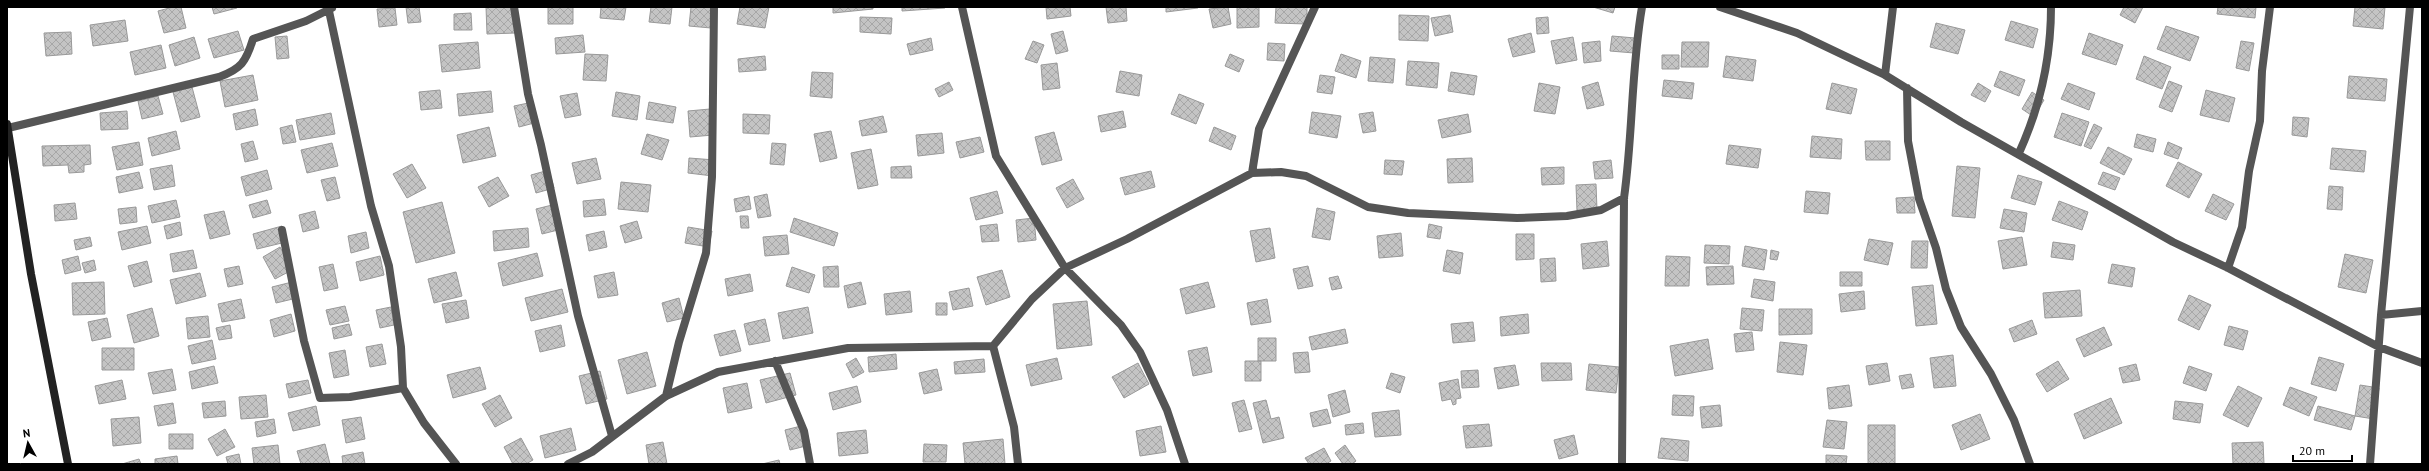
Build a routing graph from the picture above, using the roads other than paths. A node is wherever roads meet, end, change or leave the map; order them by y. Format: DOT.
graph roads {
  1 [pos="514,7"];
  2 [pos="714,7"];
  3 [pos="962,7"];
  4 [pos="1315,7"];
  5 [pos="1642,7"];
  6 [pos="1720,7"];
  7 [pos="1893,7"];
  8 [pos="2051,7"];
  9 [pos="2270,7"];
  10 [pos="2410,7"];
  11 [pos="331,9"];
  12 [pos="1885,75"];
  13 [pos="1907,88"];
  14 [pos="7,126"];
  15 [pos="2019,153"];
  16 [pos="10,173"];
  17 [pos="1252,173"];
  18 [pos="1624,198"];
  19 [pos="282,230"];
  20 [pos="1065,268"];
  21 [pos="2228,268"];
  22 [pos="2422,311"];
  23 [pos="2381,315"];
  24 [pos="993,346"];
  25 [pos="2379,347"];
  26 [pos="775,361"];
  27 [pos="2422,363"];
  28 [pos="403,388"];
  29 [pos="666,396"];
  30 [pos="612,436"];
  31 [pos="68,464"];
  32 [pos="456,464"];
  33 [pos="568,464"];
  34 [pos="810,464"];
  35 [pos="1018,464"];
  36 [pos="1185,464"];
  37 [pos="1622,464"];
  38 [pos="2030,464"];
  39 [pos="2370,464"];
  1 -- 30 [label="street"];
  2 -- 29 [label="street"];
  3 -- 20 [label="street"];
  4 -- 17 [label="street"];
  5 -- 18 [label="street"];
  6 -- 12 [label="street"];
  7 -- 12 [label="street"];
  8 -- 15 [label="street"];
  9 -- 21 [label="street"];
  10 -- 23 [label="street"];
  11 -- 14 [label="street"];
  11 -- 28 [label="street"];
  12 -- 13 [label="street"];
  13 -- 15 [label="street"];
  13 -- 38 [label="street"];
  14 -- 16 [label="street"];
  15 -- 21 [label="street"];
  16 -- 31 [label="street"];
  17 -- 18 [label="street"];
  17 -- 20 [label="street"];
  18 -- 37 [label="street"];
  19 -- 28 [label="street"];
  20 -- 24 [label="street"];
  20 -- 36 [label="street"];
  21 -- 25 [label="street"];
  22 -- 23 [label="street"];
  23 -- 25 [label="street"];
  24 -- 26 [label="street"];
  24 -- 35 [label="street"];
  25 -- 27 [label="street"];
  25 -- 39 [label="street"];
  26 -- 29 [label="street"];
  26 -- 34 [label="street"];
  28 -- 32 [label="street"];
  29 -- 30 [label="street"];
  30 -- 33 [label="street"];
}
